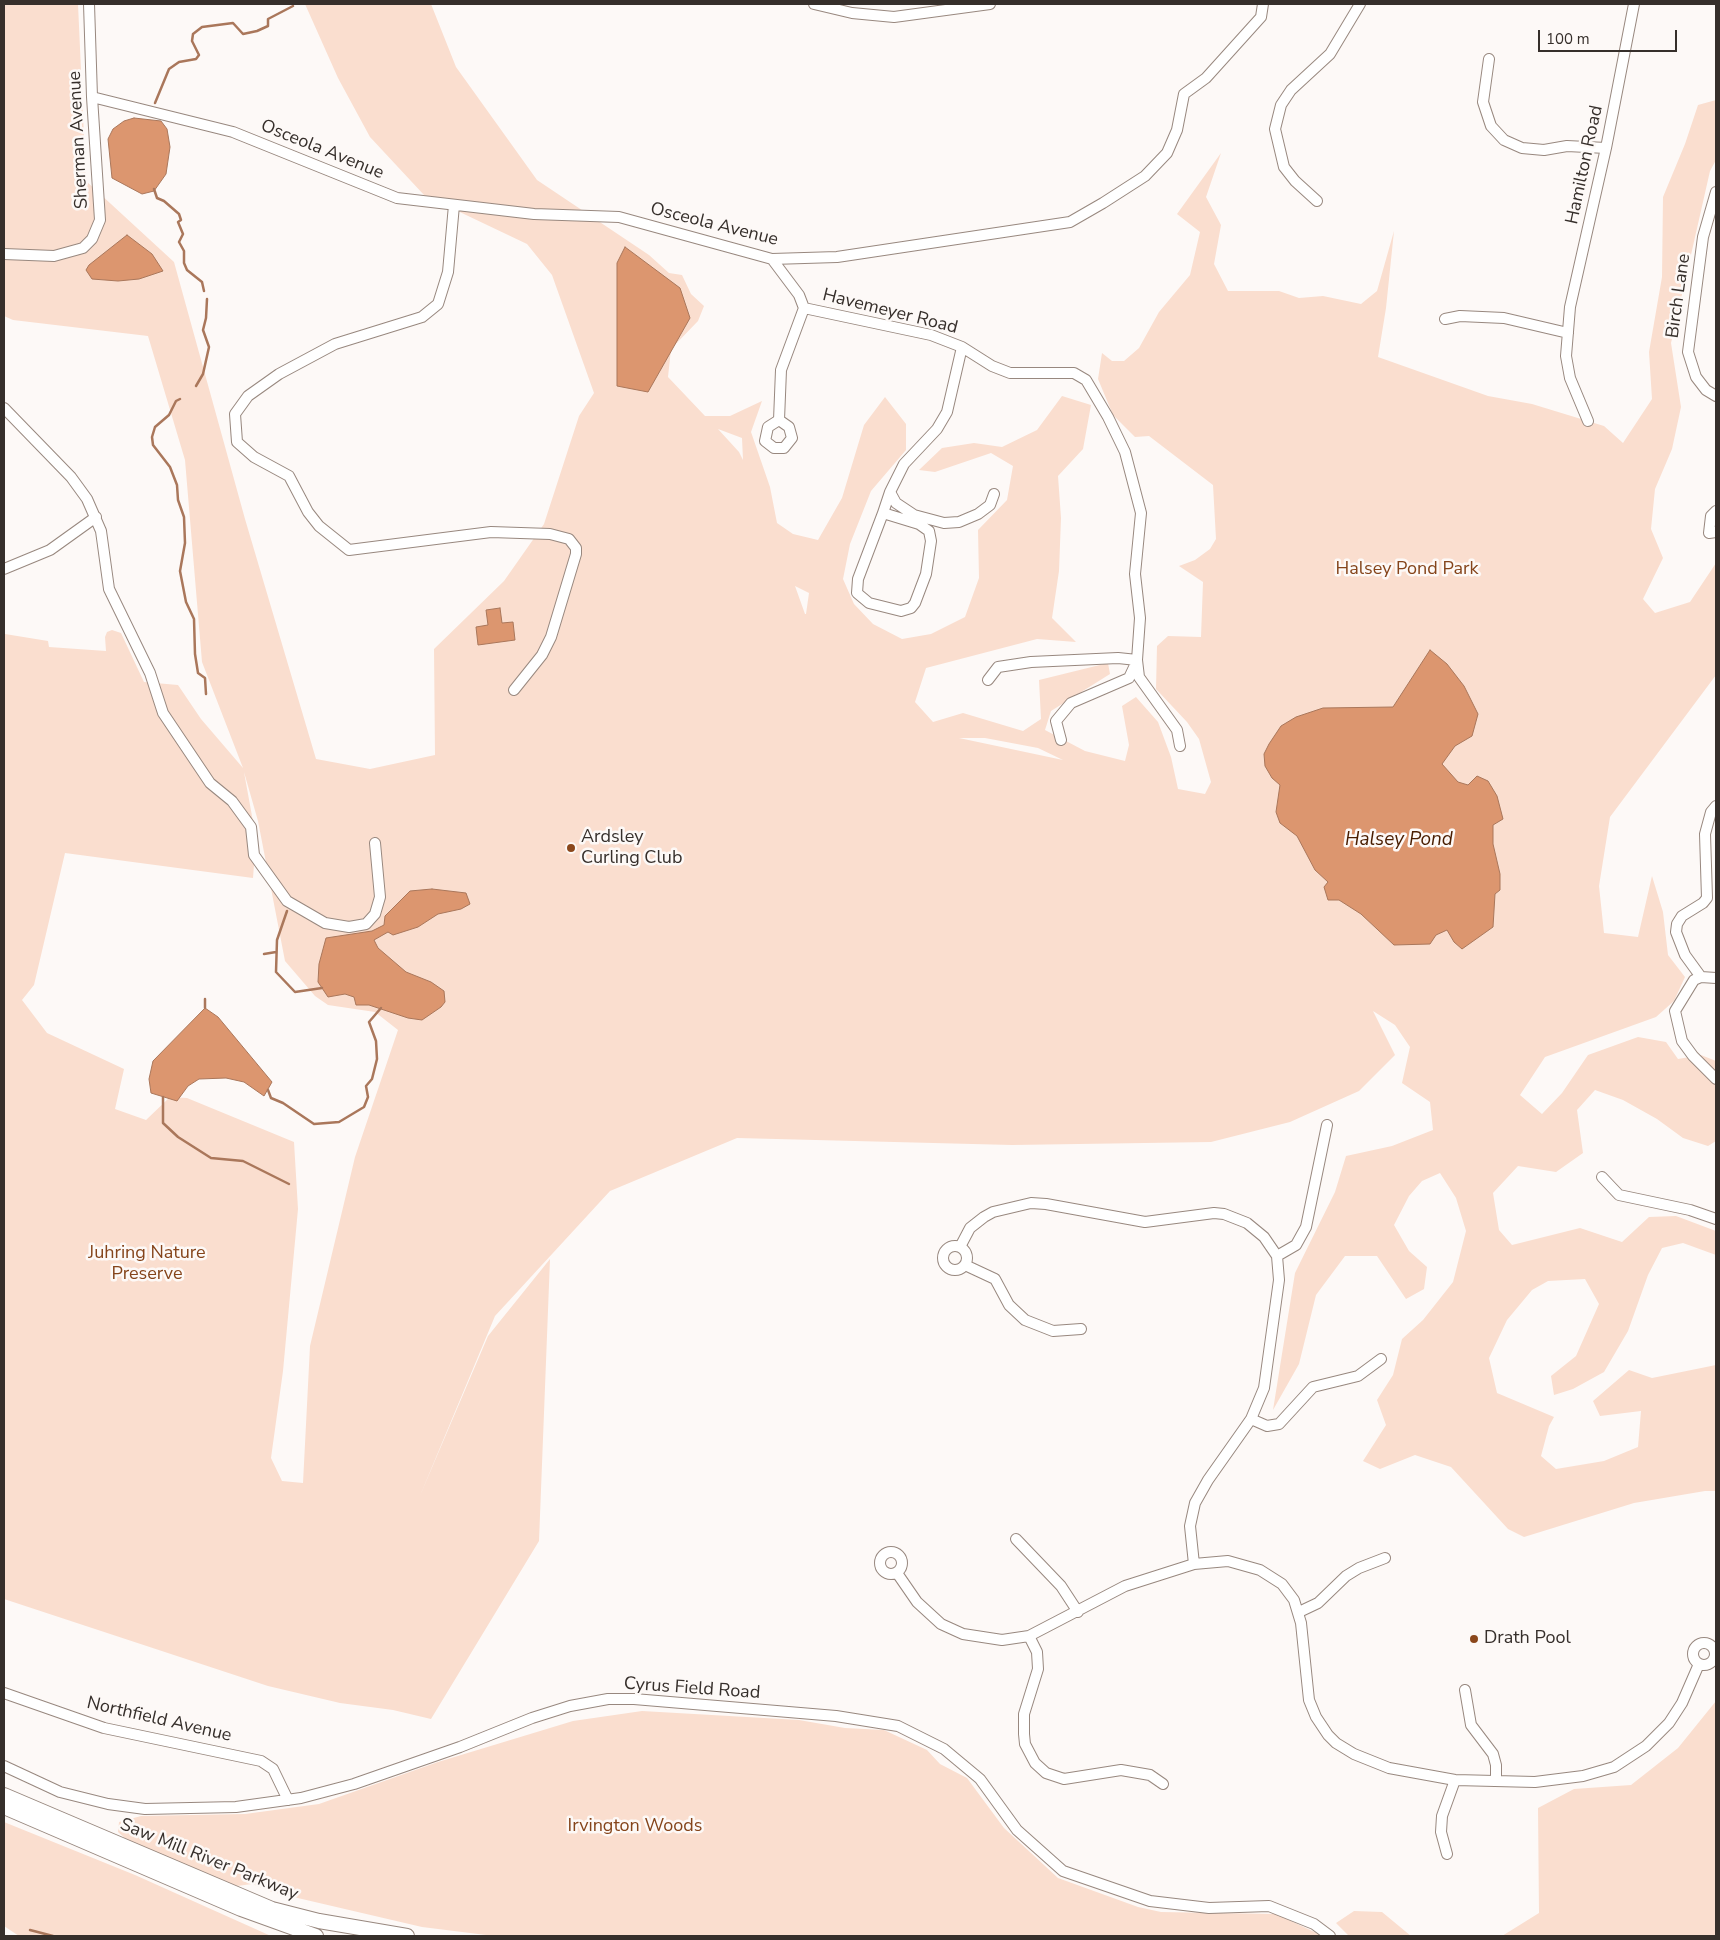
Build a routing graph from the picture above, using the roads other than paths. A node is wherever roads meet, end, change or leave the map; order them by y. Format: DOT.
graph roads {
  1 [pos="89,4"];
  2 [pos="814,4"];
  3 [pos="990,4"];
  4 [pos="1263,4"];
  5 [pos="1360,4"];
  6 [pos="1634,4"];
  7 [pos="1489,59"];
  8 [pos="92,97"];
  9 [pos="1606,148"];
  10 [pos="1716,192"];
  11 [pos="1317,201"];
  12 [pos="454,206"];
  13 [pos="4,254"];
  14 [pos="772,259"];
  15 [pos="804,308"];
  16 [pos="1445,319"];
  17 [pos="1568,333"];
  18 [pos="962,347"];
  19 [pos="1716,396"];
  20 [pos="4,408"];
  21 [pos="779,420"];
  22 [pos="1588,421"];
  23 [pos="890,492"];
  24 [pos="994,494"];
  25 [pos="1716,511"];
  26 [pos="883,514"];
  27 [pos="96,517"];
  28 [pos="1716,532"];
  29 [pos="4,568"];
  30 [pos="1137,660"];
  31 [pos="988,680"];
  32 [pos="514,690"];
  33 [pos="1060,740"];
  34 [pos="1180,746"];
  35 [pos="1716,806"];
  36 [pos="375,843"];
  37 [pos="1701,977"];
  38 [pos="1716,978"];
  39 [pos="1716,1079"];
  40 [pos="1327,1125"];
  41 [pos="1602,1177"];
  42 [pos="1716,1218"];
  43 [pos="960,1247"];
  44 [pos="1276,1256"];
  45 [pos="965,1265"];
  46 [pos="1081,1329"];
  47 [pos="1381,1359"];
  48 [pos="1251,1419"];
  49 [pos="1016,1540"];
  50 [pos="1386,1558"];
  51 [pos="1194,1564"];
  52 [pos="897,1573"];
  53 [pos="1078,1612"];
  54 [pos="1298,1612"];
  55 [pos="1029,1636"];
  56 [pos="1699,1664"];
  57 [pos="1465,1690"];
  58 [pos="4,1693"];
  59 [pos="4,1766"];
  60 [pos="1455,1780"];
  61 [pos="1496,1782"];
  62 [pos="1163,1784"];
  63 [pos="4,1795"];
  64 [pos="288,1800"];
  65 [pos="4,1807"];
  66 [pos="1447,1854"];
  67 [pos="316,1936"];
  68 [pos="407,1936"];
  69 [pos="1330,1936"];
  1 -- 8 [label="street, Sherman Avenue"];
  2 -- 3 [label="street"];
  4 -- 14 [label="street, Osceola Avenue"];
  5 -- 11 [label="street"];
  6 -- 9 [label="street, Hamilton Road"];
  7 -- 9 [label="street"];
  8 -- 12 [label="street, Osceola Avenue"];
  8 -- 13 [label="street, Sherman Avenue"];
  9 -- 17 [label="street, Hamilton Road"];
  10 -- 19 [label="street, Birch Lane"];
  12 -- 14 [label="street, Osceola Avenue"];
  12 -- 32 [label="street"];
  14 -- 15 [label="street, Havemeyer Road"];
  15 -- 18 [label="street, Havemeyer Road"];
  15 -- 21 [label="street"];
  16 -- 17 [label="street"];
  17 -- 22 [label="street, Hamilton Road"];
  18 -- 23 [label="street"];
  18 -- 30 [label="street, Havemeyer Road"];
  20 -- 27 [label="street"];
  23 -- 24 [label="street"];
  23 -- 26 [label="street"];
  25 -- 28 [label="street"];
  26 -- 26 [label="street"];
  27 -- 29 [label="street"];
  27 -- 36 [label="street"];
  30 -- 31 [label="street"];
  30 -- 33 [label="street"];
  30 -- 34 [label="street"];
  35 -- 37 [label="street"];
  37 -- 38 [label="street"];
  37 -- 39 [label="street"];
  40 -- 44 [label="street"];
  41 -- 42 [label="street"];
  43 -- 44 [label="street"];
  43 -- 45 [label="street"];
  43 -- 45 [label="street"];
  44 -- 48 [label="street"];
  45 -- 46 [label="street"];
  47 -- 48 [label="street"];
  48 -- 51 [label="street"];
  49 -- 53 [label="street"];
  50 -- 54 [label="street"];
  51 -- 53 [label="street"];
  51 -- 54 [label="street"];
  52 -- 55 [label="street"];
  53 -- 55 [label="street"];
  54 -- 60 [label="street"];
  55 -- 62 [label="street"];
  56 -- 61 [label="street"];
  57 -- 61 [label="street"];
  58 -- 64 [label="street, Northfield Avenue"];
  59 -- 64 [label="street, Cyrus Field Road"];
  60 -- 61 [label="street"];
  60 -- 66 [label="street"];
  63 -- 68 [label="highway, Saw Mill River Parkway"];
  64 -- 69 [label="street, Cyrus Field Road"];
  65 -- 67 [label="highway, Saw Mill River Parkway"];
}
